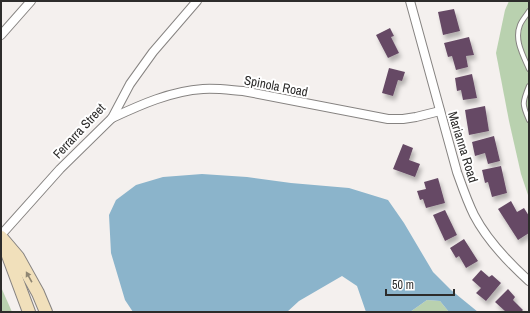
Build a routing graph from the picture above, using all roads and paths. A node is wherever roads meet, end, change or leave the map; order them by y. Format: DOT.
graph roads {
  1 [pos="31,1"];
  2 [pos="197,1"];
  3 [pos="410,1"];
  4 [pos="529,11"];
  5 [pos="1,35"];
  6 [pos="529,69"];
  7 [pos="529,86"];
  8 [pos="440,111"];
  9 [pos="112,118"];
  10 [pos="529,120"];
  11 [pos="1,237"];
  12 [pos="529,281"];
  13 [pos="29,312"];
  14 [pos="46,312"];
  1 -- 5 [label="street"];
  2 -- 9 [label="street, Ferrarra Street"];
  3 -- 8 [label="street, Marianna Road"];
  4 -- 6 [label="lane"];
  7 -- 10 [label="lane"];
  8 -- 9 [label="street, Spinola Road"];
  8 -- 12 [label="street, Marianna Road"];
  9 -- 11 [label="street, Ferrarra Street"];
  11 -- 13 [label="street"];
  14 -- 11 [label="street, one-way"];
}
